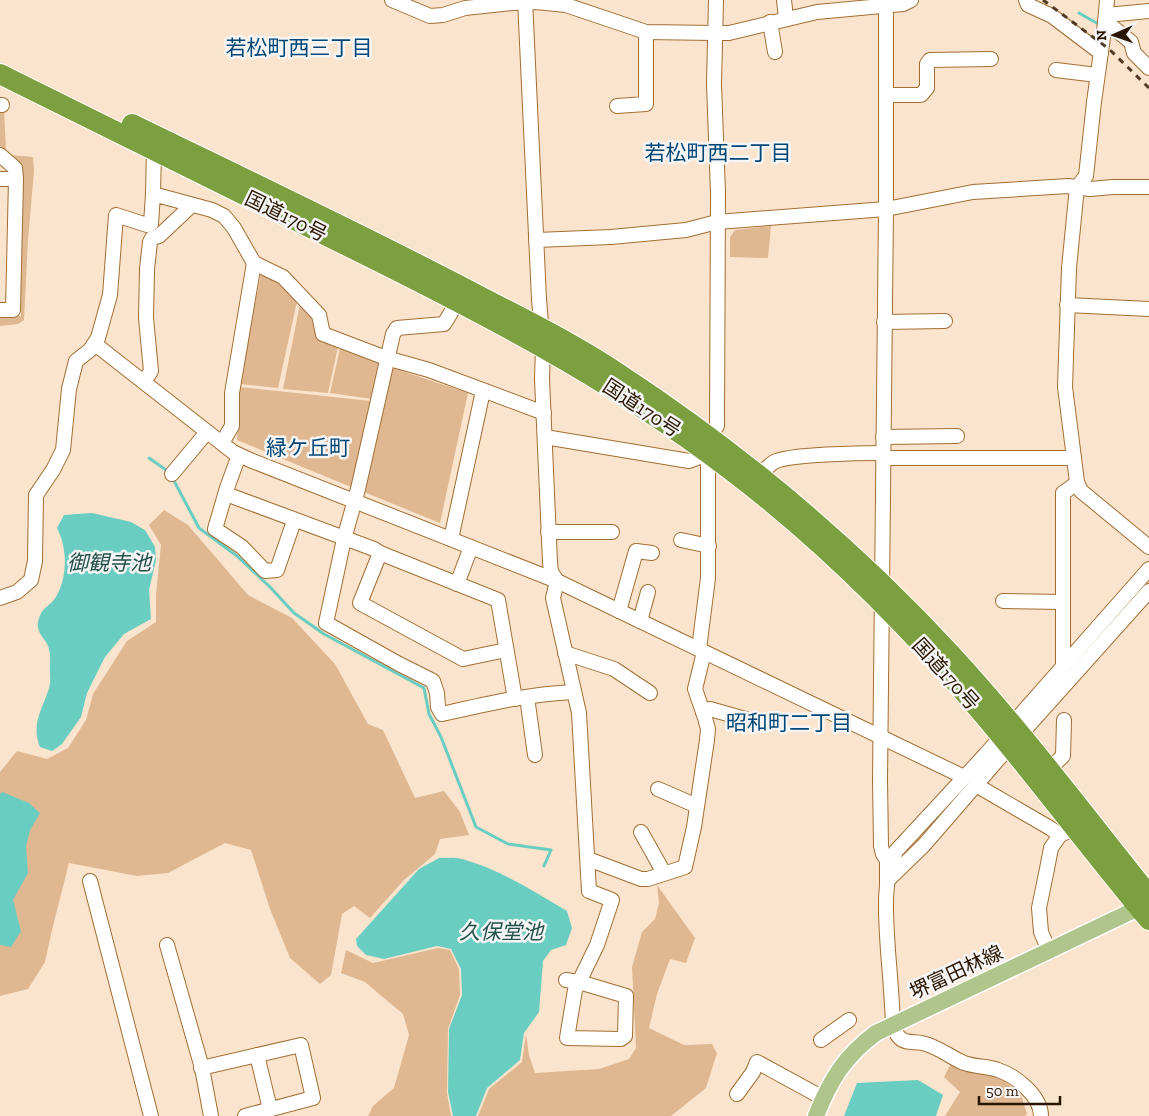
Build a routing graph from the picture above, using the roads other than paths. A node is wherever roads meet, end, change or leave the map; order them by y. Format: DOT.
graph roads {
  1 [pos="392,0"];
  2 [pos="716,0"];
  3 [pos="784,0"];
  4 [pos="911,0"];
  5 [pos="1026,0"];
  6 [pos="1107,0"];
  7 [pos="525,1"];
  8 [pos="886,3"];
  9 [pos="1149,11"];
  10 [pos="786,18"];
  11 [pos="770,22"];
  12 [pos="1105,22"];
  13 [pos="646,32"];
  14 [pos="714,33"];
  15 [pos="775,52"];
  16 [pos="1101,53"];
  17 [pos="0,59"];
  18 [pos="991,59"];
  19 [pos="1149,68"];
  20 [pos="1056,70"];
  21 [pos="0,74"];
  22 [pos="1098,75"];
  23 [pos="886,95"];
  24 [pos="617,106"];
  25 [pos="154,150"];
  26 [pos="0,155"];
  27 [pos="0,179"];
  28 [pos="16,179"];
  29 [pos="1077,187"];
  30 [pos="1149,188"];
  31 [pos="153,194"];
  32 [pos="192,205"];
  33 [pos="886,210"];
  34 [pos="717,222"];
  35 [pos="536,240"];
  36 [pos="254,263"];
  37 [pos="458,301"];
  38 [pos="1067,305"];
  39 [pos="1149,309"];
  40 [pos="0,310"];
  41 [pos="946,321"];
  42 [pos="884,322"];
  43 [pos="542,338"];
  44 [pos="95,344"];
  45 [pos="386,358"];
  46 [pos="144,382"];
  47 [pos="483,391"];
  48 [pos="544,413"];
  49 [pos="207,432"];
  50 [pos="957,436"];
  51 [pos="544,437"];
  52 [pos="883,437"];
  53 [pos="222,443"];
  54 [pos="709,445"];
  55 [pos="240,455"];
  56 [pos="883,455"];
  57 [pos="1074,458"];
  58 [pos="172,474"];
  59 [pos="760,475"];
  60 [pos="1077,483"];
  61 [pos="226,494"];
  62 [pos="354,501"];
  63 [pos="294,521"];
  64 [pos="548,532"];
  65 [pos="612,532"];
  66 [pos="344,539"];
  67 [pos="451,539"];
  68 [pos="682,540"];
  69 [pos="709,546"];
  70 [pos="470,547"];
  71 [pos="1149,547"];
  72 [pos="652,553"];
  73 [pos="380,554"];
  74 [pos="1149,569"];
  75 [pos="557,581"];
  76 [pos="457,584"];
  77 [pos="882,584"];
  78 [pos="1149,591"];
  79 [pos="648,592"];
  80 [pos="0,598"];
  81 [pos="1003,600"];
  82 [pos="1063,602"];
  83 [pos="882,605"];
  84 [pos="619,611"];
  85 [pos="640,621"];
  86 [pos="506,650"];
  87 [pos="702,651"];
  88 [pos="565,653"];
  89 [pos="1063,665"];
  90 [pos="574,692"];
  91 [pos="650,693"];
  92 [pos="521,698"];
  93 [pos="703,712"];
  94 [pos="1064,720"];
  95 [pos="763,724"];
  96 [pos="1011,736"];
  97 [pos="881,737"];
  98 [pos="535,755"];
  99 [pos="1048,770"];
  100 [pos="970,781"];
  101 [pos="658,789"];
  102 [pos="697,806"];
  103 [pos="641,832"];
  104 [pos="1067,832"];
  105 [pos="588,859"];
  106 [pos="664,873"];
  107 [pos="90,881"];
  108 [pos="887,881"];
  109 [pos="1147,907"];
  110 [pos="167,945"];
  111 [pos="1049,951"];
  112 [pos="572,981"];
  113 [pos="849,1020"];
  114 [pos="893,1024"];
  115 [pos="821,1040"];
  116 [pos="257,1055"];
  117 [pos="202,1068"];
  118 [pos="737,1094"];
  119 [pos="823,1098"];
  120 [pos="270,1109"];
  121 [pos="151,1116"];
  122 [pos="211,1116"];
  123 [pos="245,1116"];
  124 [pos="816,1116"];
  125 [pos="1041,1116"];
  1 -- 7 [label="street"];
  2 -- 14 [label="street"];
  3 -- 10 [label="street"];
  4 -- 8 [label="street"];
  5 -- 16 [label="street"];
  6 -- 12 [label="street"];
  7 -- 13 [label="street"];
  7 -- 35 [label="street"];
  8 -- 10 [label="street"];
  8 -- 23 [label="street"];
  9 -- 12 [label="street"];
  10 -- 11 [label="street"];
  11 -- 14 [label="street"];
  11 -- 15 [label="street"];
  12 -- 16 [label="street"];
  12 -- 19 [label="street"];
  13 -- 14 [label="street"];
  13 -- 24 [label="street"];
  14 -- 34 [label="street"];
  16 -- 22 [label="street"];
  17 -- 43 [label="highway, 国道170号"];
  18 -- 23 [label="street"];
  20 -- 22 [label="street"];
  21 -- 25 [label="highway, 国道170号"];
  22 -- 29 [label="street"];
  23 -- 33 [label="street"];
  25 -- 31 [label="street"];
  25 -- 37 [label="highway, 国道170号"];
  26 -- 28 [label="street"];
  27 -- 28 [label="street"];
  28 -- 40 [label="street"];
  29 -- 30 [label="street"];
  29 -- 33 [label="street"];
  29 -- 38 [label="street"];
  31 -- 32 [label="street"];
  31 -- 44 [label="street"];
  32 -- 36 [label="street"];
  32 -- 46 [label="street"];
  33 -- 34 [label="street"];
  33 -- 42 [label="street"];
  34 -- 35 [label="street"];
  34 -- 54 [label="street"];
  35 -- 43 [label="street"];
  36 -- 45 [label="street"];
  36 -- 53 [label="street"];
  37 -- 43 [label="highway, 国道170号"];
  37 -- 45 [label="street"];
  38 -- 39 [label="street"];
  38 -- 57 [label="street"];
  41 -- 42 [label="street"];
  42 -- 52 [label="street"];
  43 -- 48 [label="street"];
  43 -- 54 [label="highway, 国道170号"];
  44 -- 46 [label="street"];
  44 -- 80 [label="street"];
  45 -- 47 [label="street"];
  45 -- 62 [label="street"];
  46 -- 49 [label="street"];
  47 -- 48 [label="street"];
  47 -- 67 [label="street"];
  48 -- 51 [label="street"];
  49 -- 53 [label="street"];
  49 -- 58 [label="street"];
  50 -- 52 [label="street"];
  51 -- 54 [label="street"];
  51 -- 64 [label="street"];
  52 -- 56 [label="street"];
  53 -- 55 [label="street"];
  54 -- 59 [label="highway, 国道170号"];
  54 -- 69 [label="street"];
  54 -- 83 [label="highway, 国道170号"];
  55 -- 61 [label="street"];
  55 -- 62 [label="street"];
  56 -- 57 [label="street"];
  56 -- 59 [label="street"];
  56 -- 77 [label="street"];
  57 -- 60 [label="street"];
  59 -- 77 [label="highway, 国道170号"];
  60 -- 71 [label="street"];
  60 -- 82 [label="street"];
  61 -- 63 [label="street"];
  61 -- 63 [label="street"];
  62 -- 66 [label="street"];
  62 -- 67 [label="street"];
  63 -- 66 [label="street"];
  64 -- 65 [label="street"];
  64 -- 75 [label="street"];
  66 -- 73 [label="street"];
  66 -- 92 [label="street"];
  67 -- 70 [label="street"];
  68 -- 69 [label="street"];
  69 -- 87 [label="street"];
  70 -- 75 [label="street"];
  70 -- 76 [label="street"];
  72 -- 84 [label="street"];
  73 -- 76 [label="street"];
  73 -- 86 [label="street"];
  74 -- 89 [label="street"];
  75 -- 84 [label="street"];
  75 -- 88 [label="street"];
  76 -- 86 [label="street"];
  77 -- 83 [label="street"];
  77 -- 96 [label="highway, 国道170号"];
  78 -- 96 [label="street"];
  79 -- 85 [label="street"];
  81 -- 82 [label="street"];
  82 -- 89 [label="street"];
  83 -- 96 [label="highway, 国道170号"];
  83 -- 97 [label="street"];
  84 -- 85 [label="street"];
  85 -- 87 [label="street"];
  86 -- 92 [label="street"];
  87 -- 93 [label="street"];
  87 -- 97 [label="street"];
  88 -- 90 [label="street"];
  88 -- 91 [label="street"];
  89 -- 96 [label="street"];
  90 -- 92 [label="street"];
  90 -- 105 [label="street"];
  92 -- 98 [label="street"];
  93 -- 95 [label="street"];
  93 -- 102 [label="street"];
  94 -- 99 [label="street"];
  96 -- 99 [label="highway, 国道170号"];
  96 -- 100 [label="street"];
  96 -- 104 [label="highway, 国道170号"];
  97 -- 100 [label="street"];
  97 -- 108 [label="street"];
  99 -- 109 [label="highway, 国道170号"];
  100 -- 104 [label="street"];
  100 -- 108 [label="street"];
  101 -- 102 [label="street"];
  102 -- 106 [label="street"];
  103 -- 106 [label="street"];
  104 -- 109 [label="highway, 国道170号"];
  104 -- 111 [label="street"];
  105 -- 106 [label="street"];
  105 -- 112 [label="street"];
  107 -- 121 [label="street"];
  108 -- 114 [label="street"];
  109 -- 111 [label="main road, 堺富田林線"];
  110 -- 117 [label="street"];
  111 -- 114 [label="main road, 堺富田林線"];
  112 -- 112 [label="street"];
  113 -- 115 [label="street"];
  114 -- 119 [label="main road, 堺富田林線"];
  114 -- 125 [label="street"];
  116 -- 117 [label="street"];
  116 -- 120 [label="street"];
  116 -- 120 [label="street"];
  117 -- 122 [label="street"];
  118 -- 119 [label="street"];
  119 -- 124 [label="main road, 堺富田林線"];
  120 -- 123 [label="street"];
}
